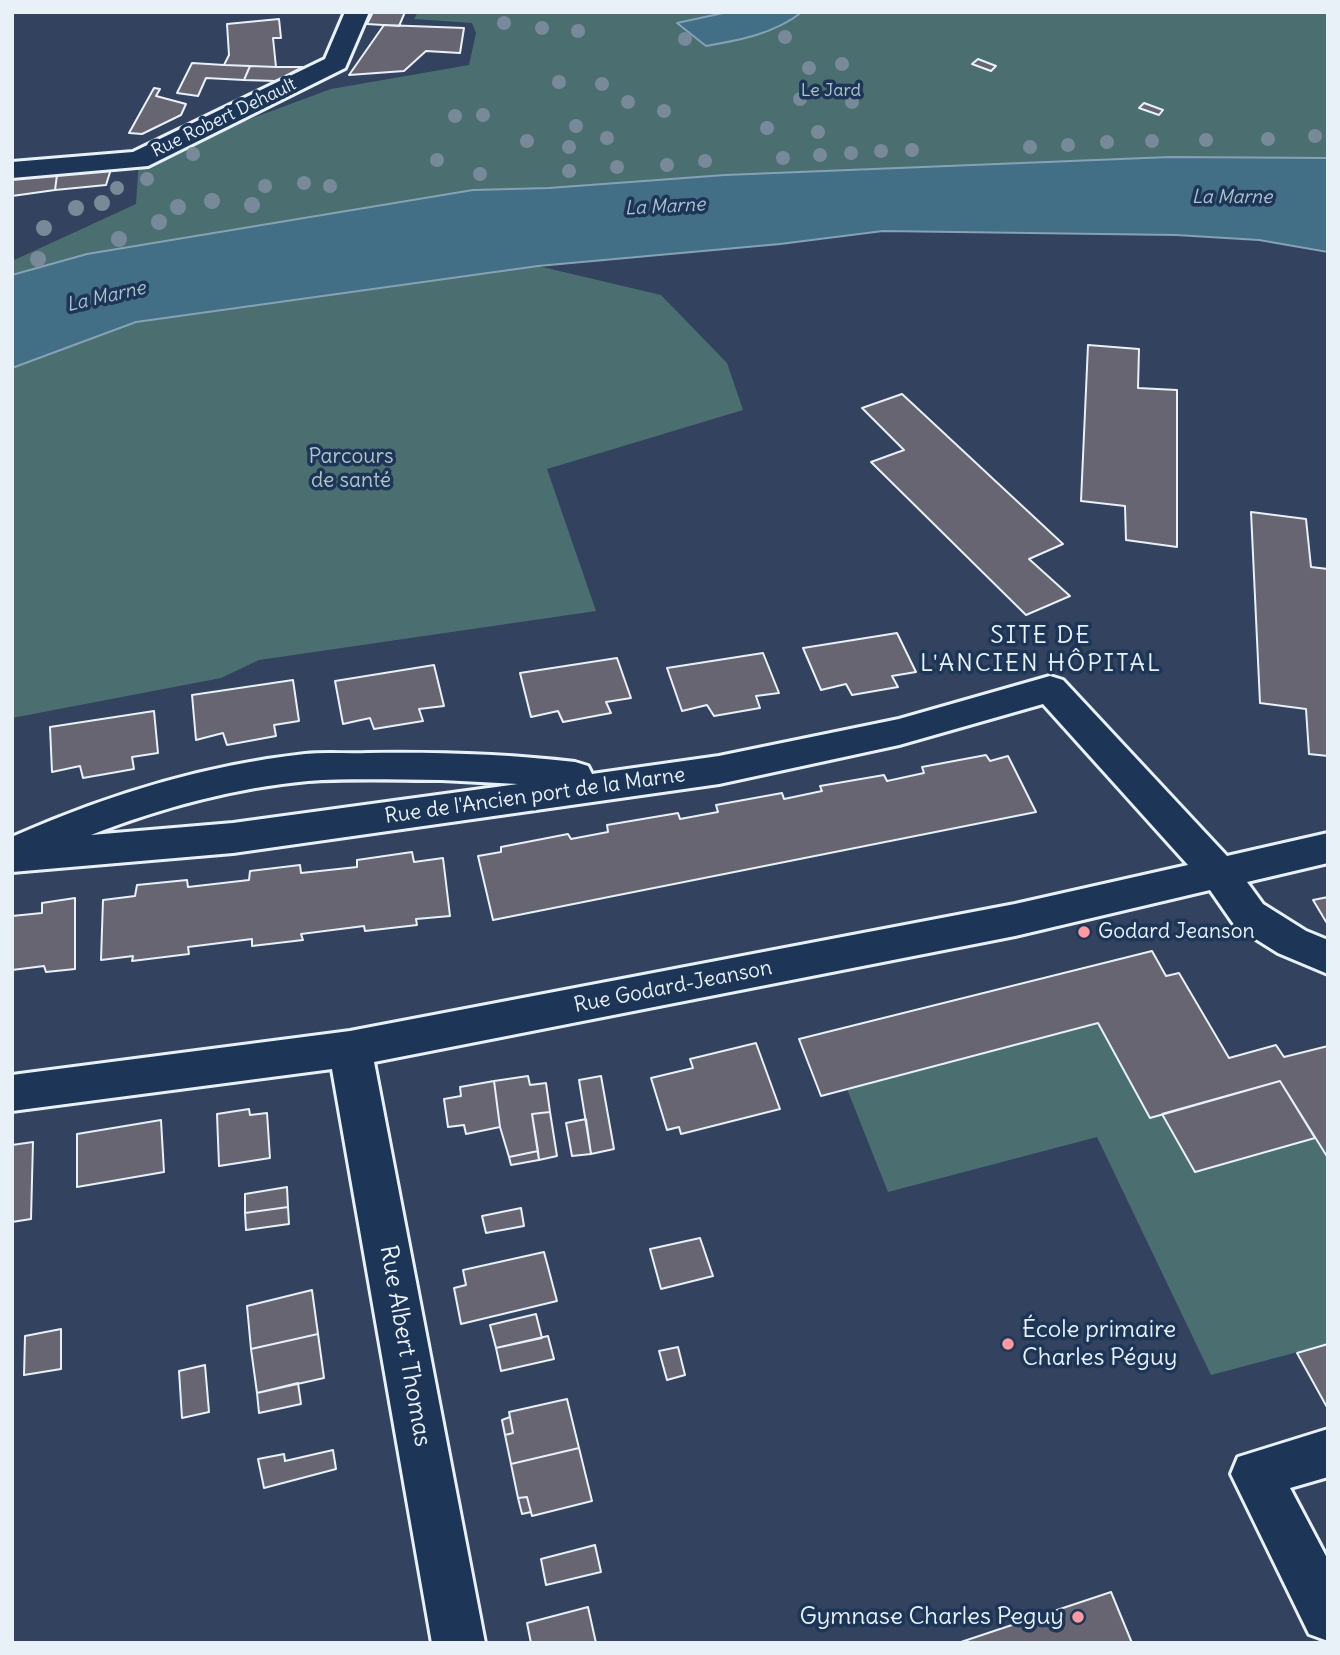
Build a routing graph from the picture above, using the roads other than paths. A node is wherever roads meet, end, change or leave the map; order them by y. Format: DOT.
graph roads {
  1 [pos="357,12"];
  2 [pos="12,170"];
  3 [pos="629,784"];
  4 [pos="1328,848"];
  5 [pos="12,855"];
  6 [pos="1218,872"];
  7 [pos="1328,958"];
  8 [pos="350,1049"];
  9 [pos="12,1093"];
  10 [pos="1328,1453"];
  11 [pos="1328,1615"];
  12 [pos="459,1643"];
  1 -- 2 [label="street, Rue Robert Dehault"];
  3 -- 5 [label="street, Rue de l'Ancien port de la Marne"];
  3 -- 5 [label="street"];
  3 -- 6 [label="street, Rue de l'Ancien port de la Marne"];
  4 -- 6 [label="street, Rue Godard-Jeanson"];
  6 -- 7 [label="street"];
  6 -- 8 [label="street, Rue Godard-Jeanson"];
  8 -- 9 [label="street, Rue Godard-Jeanson"];
  8 -- 12 [label="street, Rue Albert Thomas"];
  10 -- 11 [label="street"];
}
